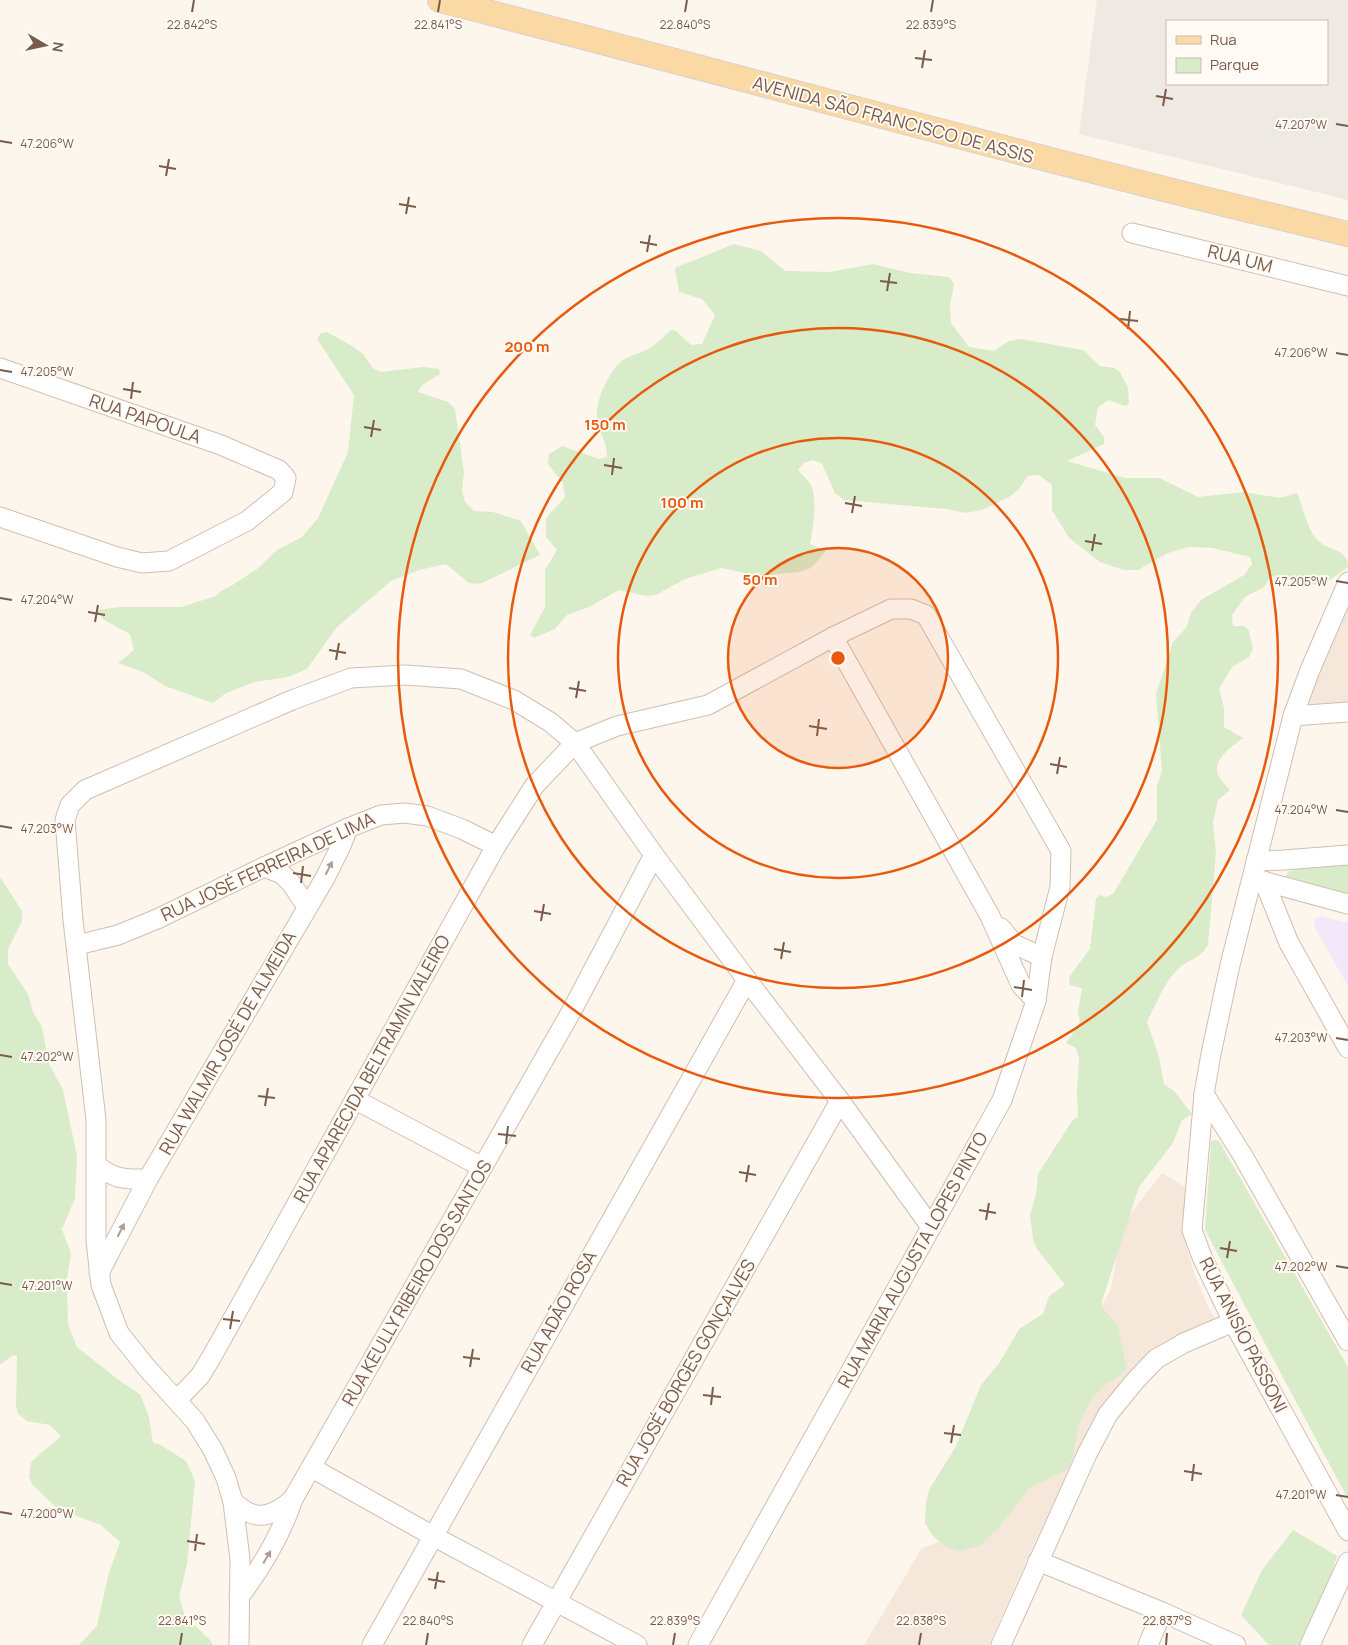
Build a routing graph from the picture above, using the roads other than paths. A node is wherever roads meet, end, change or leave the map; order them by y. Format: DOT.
graph roads {
  1 [pos="440,0"];
  2 [pos="1132,233"];
  3 [pos="1348,234"];
  4 [pos="1348,286"];
  5 [pos="0,368"];
  6 [pos="0,517"];
  7 [pos="1348,582"];
  8 [pos="833,637"];
  9 [pos="1348,712"];
  10 [pos="1293,716"];
  11 [pos="576,743"];
  12 [pos="348,828"];
  13 [pos="496,846"];
  14 [pos="654,855"];
  15 [pos="1348,855"];
  16 [pos="264,867"];
  17 [pos="1257,873"];
  18 [pos="1348,904"];
  19 [pos="307,907"];
  20 [pos="990,916"];
  21 [pos="77,945"];
  22 [pos="1042,957"];
  23 [pos="747,980"];
  24 [pos="1036,1001"];
  25 [pos="1348,1048"];
  26 [pos="1204,1094"];
  27 [pos="356,1100"];
  28 [pos="840,1101"];
  29 [pos="97,1166"];
  30 [pos="482,1168"];
  31 [pos="148,1179"];
  32 [pos="931,1227"];
  33 [pos="99,1274"];
  34 [pos="1232,1322"];
  35 [pos="1348,1341"];
  36 [pos="177,1400"];
  37 [pos="312,1468"];
  38 [pos="293,1499"];
  39 [pos="234,1502"];
  40 [pos="1348,1531"];
  41 [pos="433,1536"];
  42 [pos="1038,1561"];
  43 [pos="1348,1562"];
  44 [pos="239,1597"];
  45 [pos="556,1601"];
  46 [pos="1162,1612"];
  47 [pos="239,1645"];
  48 [pos="372,1645"];
  49 [pos="532,1645"];
  50 [pos="637,1645"];
  51 [pos="698,1645"];
  52 [pos="1001,1645"];
  53 [pos="1148,1645"];
  54 [pos="1236,1645"];
  55 [pos="1310,1645"];
  1 -- 3 [label="main road, AVENIDA SÃO FRANCISCO DE ASSIS"];
  2 -- 4 [label="street, RUA UM"];
  5 -- 6 [label="street, RUA PAPOULA"];
  7 -- 10 [label="street, RUA ANISÍO PASSONI"];
  8 -- 11 [label="street"];
  8 -- 20 [label="street"];
  8 -- 22 [label="street, RUA MARIA AUGUSTA LOPES PINTO"];
  9 -- 10 [label="street"];
  10 -- 17 [label="street, RUA ANISÍO PASSONI"];
  11 -- 13 [label="street, RUA APARECIDA BELTRAMIN VALEIRO"];
  11 -- 14 [label="street"];
  11 -- 21 [label="street"];
  12 -- 13 [label="street, RUA JOSÉ FERREIRA DE LIMA"];
  12 -- 16 [label="street, RUA JOSÉ FERREIRA DE LIMA"];
  19 -- 12 [label="street, RUA WALMIR JOSÉ DE ALMEIDA, one-way"];
  13 -- 27 [label="street, RUA APARECIDA BELTRAMIN VALEIRO"];
  14 -- 23 [label="street"];
  14 -- 30 [label="street, RUA KEULLY RIBEIRO DOS SANTOS"];
  15 -- 17 [label="street"];
  16 -- 19 [label="street"];
  16 -- 21 [label="street, RUA JOSÉ FERREIRA DE LIMA"];
  17 -- 18 [label="street"];
  17 -- 25 [label="street"];
  17 -- 26 [label="street, RUA ANISÍO PASSONI"];
  19 -- 31 [label="street, RUA WALMIR JOSÉ DE ALMEIDA"];
  20 -- 22 [label="street"];
  20 -- 24 [label="street"];
  21 -- 29 [label="street"];
  22 -- 24 [label="street, RUA MARIA AUGUSTA LOPES PINTO"];
  23 -- 28 [label="street"];
  23 -- 41 [label="street, RUA ADÃO ROSA"];
  24 -- 32 [label="street, RUA MARIA AUGUSTA LOPES PINTO"];
  26 -- 34 [label="street, RUA ANISÍO PASSONI"];
  26 -- 35 [label="street"];
  27 -- 30 [label="street"];
  27 -- 36 [label="street, RUA APARECIDA BELTRAMIN VALEIRO"];
  28 -- 32 [label="street"];
  28 -- 45 [label="street, RUA JOSÉ BORGES GONÇALVES"];
  29 -- 31 [label="street"];
  29 -- 33 [label="street"];
  30 -- 37 [label="street, RUA KEULLY RIBEIRO DOS SANTOS"];
  33 -- 31 [label="street, RUA WALMIR JOSÉ DE ALMEIDA, one-way"];
  32 -- 51 [label="street, RUA MARIA AUGUSTA LOPES PINTO"];
  33 -- 36 [label="street"];
  34 -- 40 [label="street, RUA ANISÍO PASSONI"];
  34 -- 42 [label="street"];
  36 -- 39 [label="street"];
  37 -- 38 [label="street, RUA KEULLY RIBEIRO DOS SANTOS"];
  37 -- 41 [label="street"];
  38 -- 39 [label="street, RUA KEULLY RIBEIRO DOS SANTOS"];
  44 -- 38 [label="street, RUA KEULLY RIBEIRO DOS SANTOS, one-way"];
  39 -- 44 [label="street"];
  41 -- 45 [label="street"];
  41 -- 48 [label="street, RUA ADÃO ROSA"];
  42 -- 46 [label="street"];
  42 -- 52 [label="street"];
  43 -- 55 [label="street"];
  44 -- 47 [label="street"];
  45 -- 49 [label="street, RUA JOSÉ BORGES GONÇALVES"];
  45 -- 50 [label="street"];
  46 -- 53 [label="street"];
  46 -- 54 [label="street"];
}
